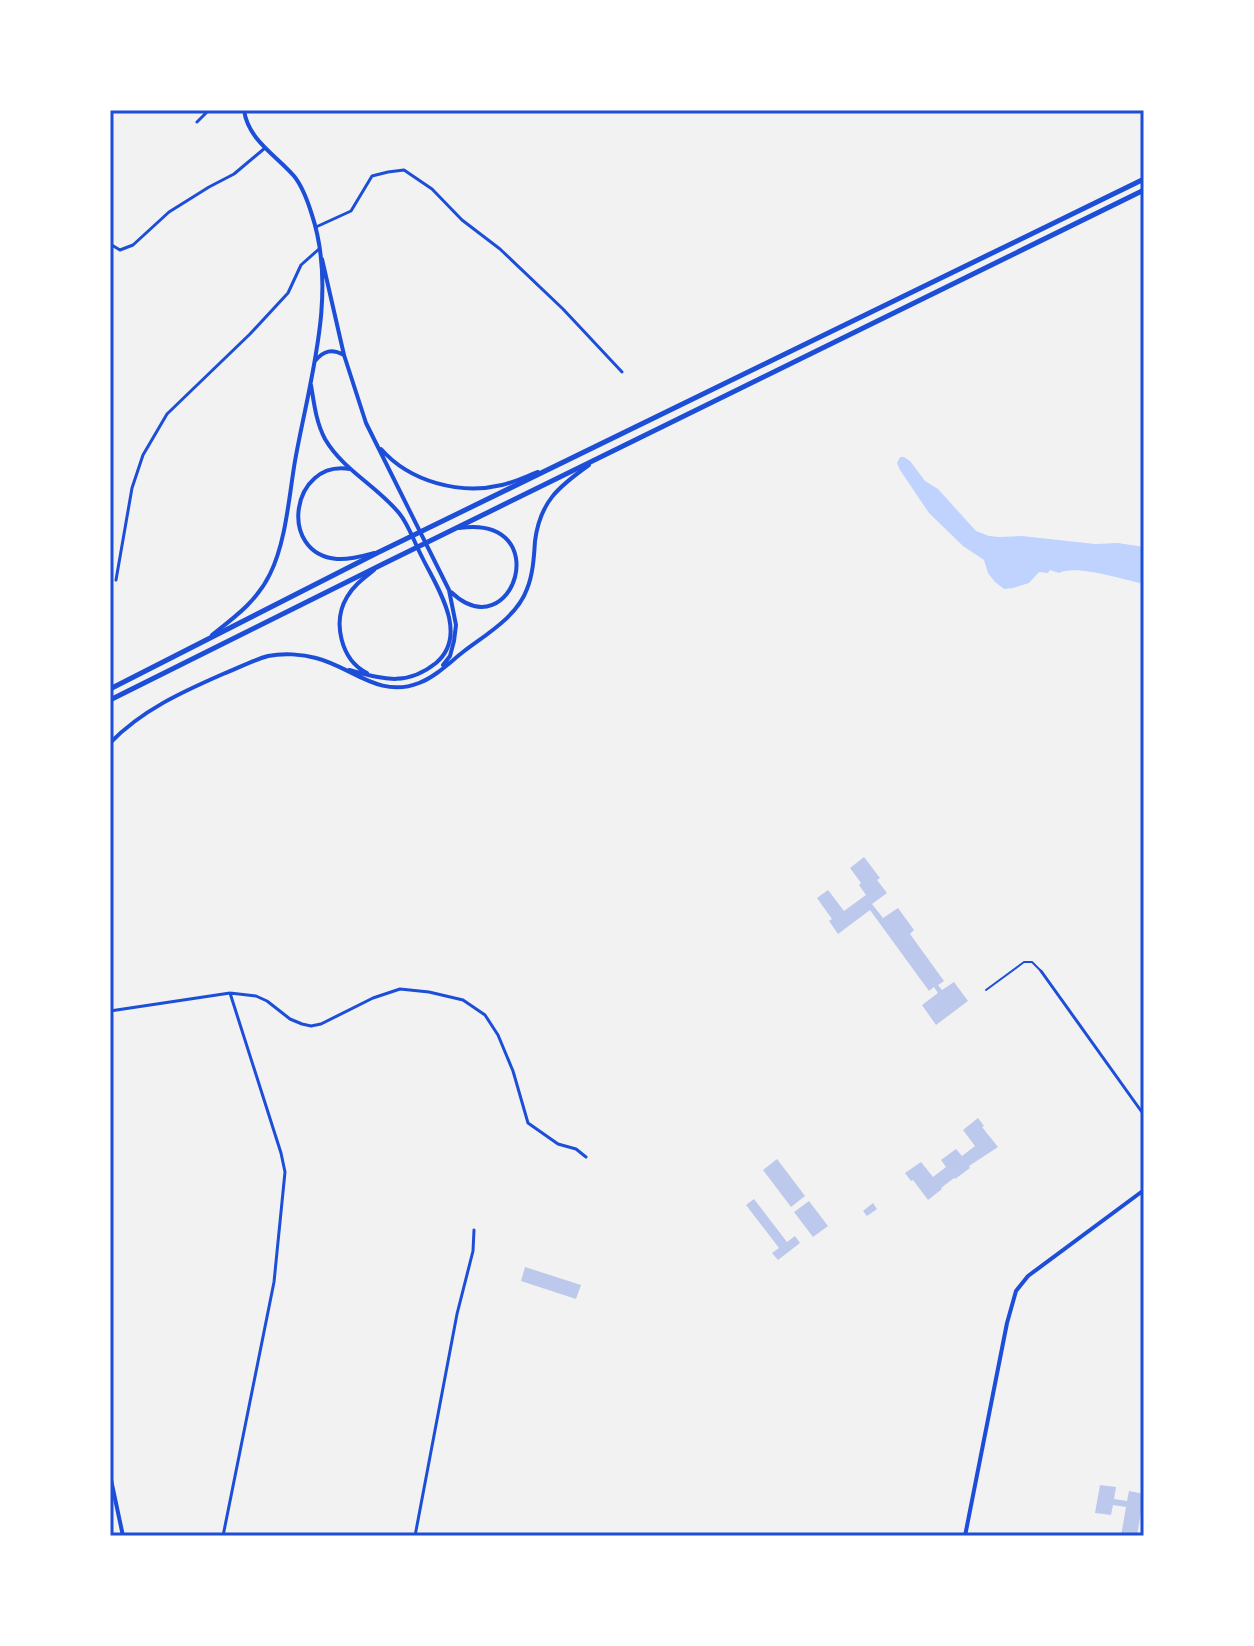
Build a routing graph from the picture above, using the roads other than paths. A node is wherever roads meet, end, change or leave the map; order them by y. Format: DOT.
graph roads {
  1 [pos="209,110"];
  2 [pos="244,110"];
  3 [pos="197,122"];
  4 [pos="265,148"];
  5 [pos="1144,179"];
  6 [pos="1144,190"];
  7 [pos="316,227"];
  8 [pos="110,244"];
  9 [pos="319,249"];
  10 [pos="344,355"];
  11 [pos="313,363"];
  12 [pos="622,372"];
  13 [pos="311,379"];
  14 [pos="374,440"];
  15 [pos="600,457"];
  16 [pos="552,467"];
  17 [pos="351,469"];
  18 [pos="457,528"];
  19 [pos="377,553"];
  20 [pos="383,564"];
  21 [pos="116,580"];
  22 [pos="449,590"];
  23 [pos="207,639"];
  24 [pos="342,669"];
  25 [pos="439,671"];
  26 [pos="383,679"];
  27 [pos="110,689"];
  28 [pos="110,700"];
  29 [pos="110,743"];
  30 [pos="1041,971"];
  31 [pos="986,990"];
  32 [pos="230,993"];
  33 [pos="110,1011"];
  34 [pos="1144,1115"];
  35 [pos="586,1157"];
  36 [pos="1144,1190"];
  37 [pos="474,1230"];
  38 [pos="110,1475"];
  39 [pos="123,1536"];
  40 [pos="223,1536"];
  41 [pos="415,1536"];
  42 [pos="965,1536"];
  1 -- 3 [label="street"];
  2 -- 4 [label="street"];
  4 -- 7 [label="street"];
  4 -- 8 [label="street"];
  5 -- 16 [label="highway"];
  6 -- 15 [label="highway"];
  7 -- 9 [label="street"];
  7 -- 12 [label="street"];
  9 -- 10 [label="street"];
  9 -- 11 [label="street"];
  9 -- 21 [label="street"];
  10 -- 11 [label="street"];
  10 -- 14 [label="street"];
  11 -- 13 [label="street"];
  13 -- 17 [label="street"];
  13 -- 23 [label="street"];
  14 -- 16 [label="street"];
  14 -- 22 [label="street"];
  15 -- 18 [label="highway"];
  15 -- 25 [label="street"];
  16 -- 19 [label="highway"];
  17 -- 19 [label="street"];
  17 -- 26 [label="street"];
  18 -- 20 [label="highway"];
  18 -- 22 [label="street"];
  19 -- 23 [label="highway"];
  20 -- 26 [label="street"];
  20 -- 28 [label="highway"];
  22 -- 25 [label="street"];
  23 -- 27 [label="highway"];
  24 -- 25 [label="street"];
  24 -- 26 [label="street"];
  24 -- 29 [label="street"];
  30 -- 31 [label="lane"];
  30 -- 34 [label="street"];
  32 -- 33 [label="street"];
  32 -- 35 [label="street"];
  32 -- 40 [label="street"];
  36 -- 42 [label="street"];
  37 -- 41 [label="street"];
  38 -- 39 [label="street"];
}
